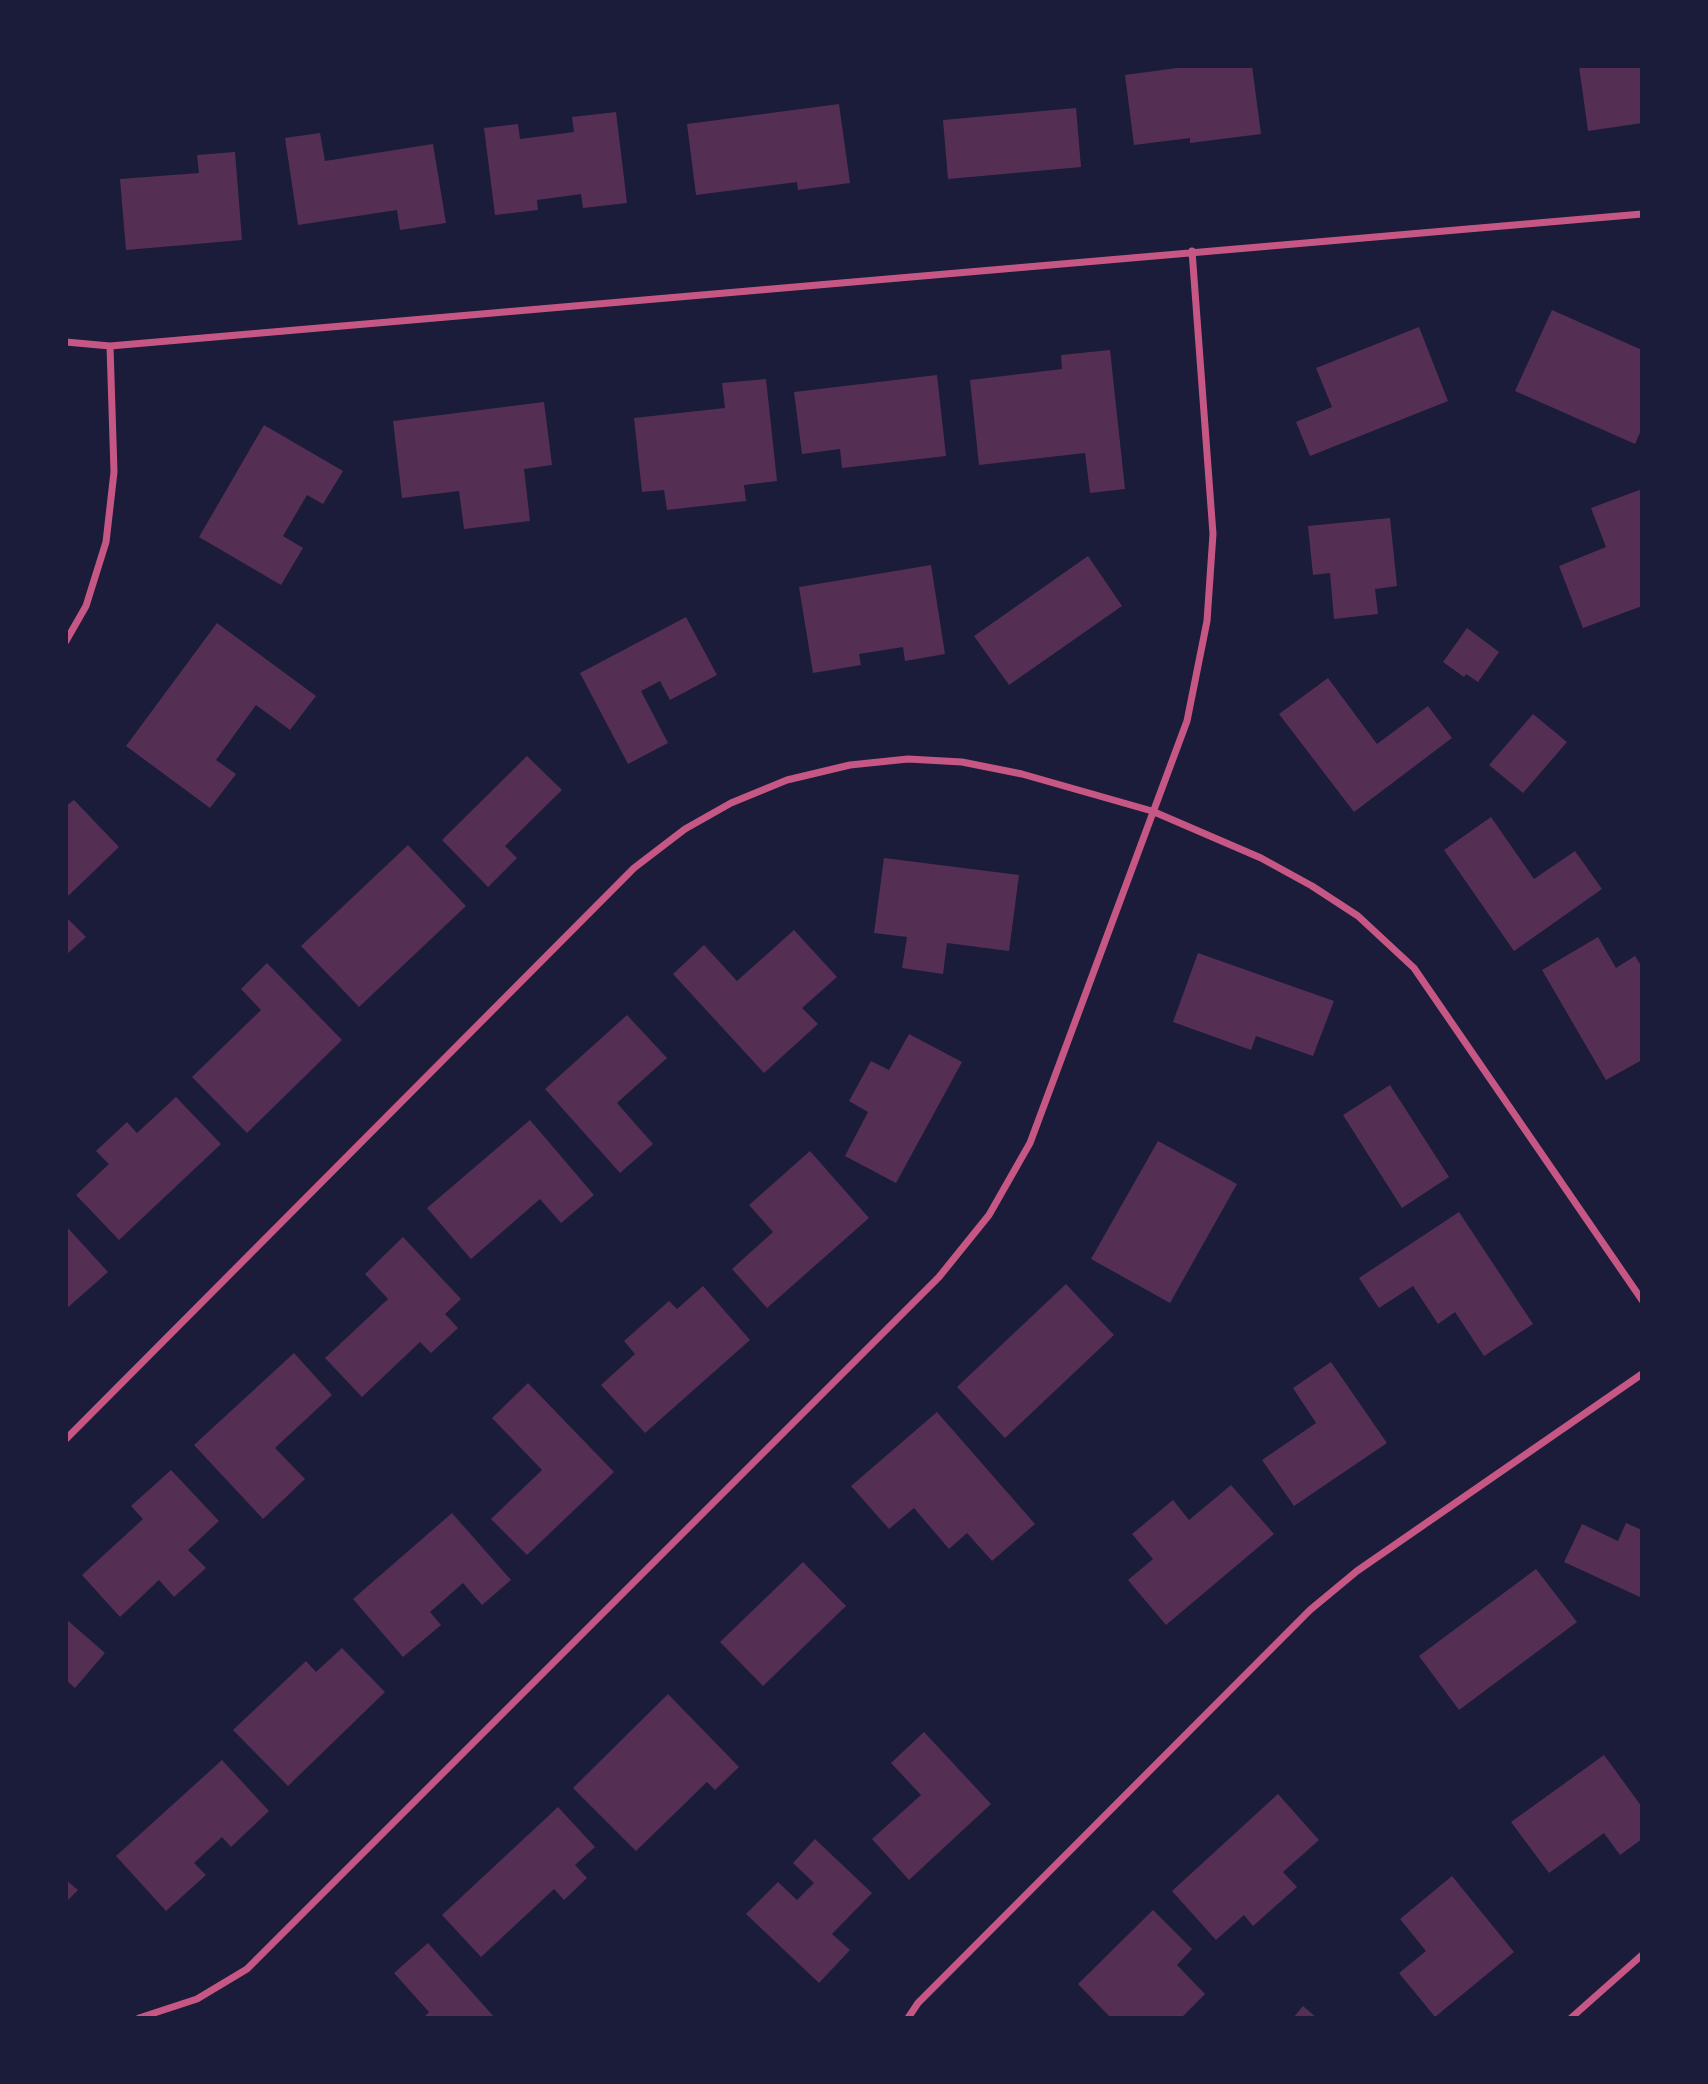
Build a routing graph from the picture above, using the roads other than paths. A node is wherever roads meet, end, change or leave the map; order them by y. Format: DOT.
graph roads {
  1 [pos="1642,214"];
  2 [pos="1192,251"];
  3 [pos="66,342"];
  4 [pos="110,346"];
  5 [pos="66,642"];
  6 [pos="1152,811"];
  7 [pos="1642,1300"];
  8 [pos="1642,1374"];
  9 [pos="66,1439"];
  10 [pos="1642,1955"];
  11 [pos="139,2018"];
  12 [pos="908,2018"];
  13 [pos="1571,2018"];
  1 -- 2 [label="street"];
  2 -- 4 [label="street"];
  2 -- 6 [label="street"];
  3 -- 4 [label="street"];
  4 -- 5 [label="street"];
  6 -- 7 [label="street"];
  6 -- 9 [label="street"];
  6 -- 11 [label="street"];
  8 -- 12 [label="street"];
  10 -- 13 [label="street"];
}
